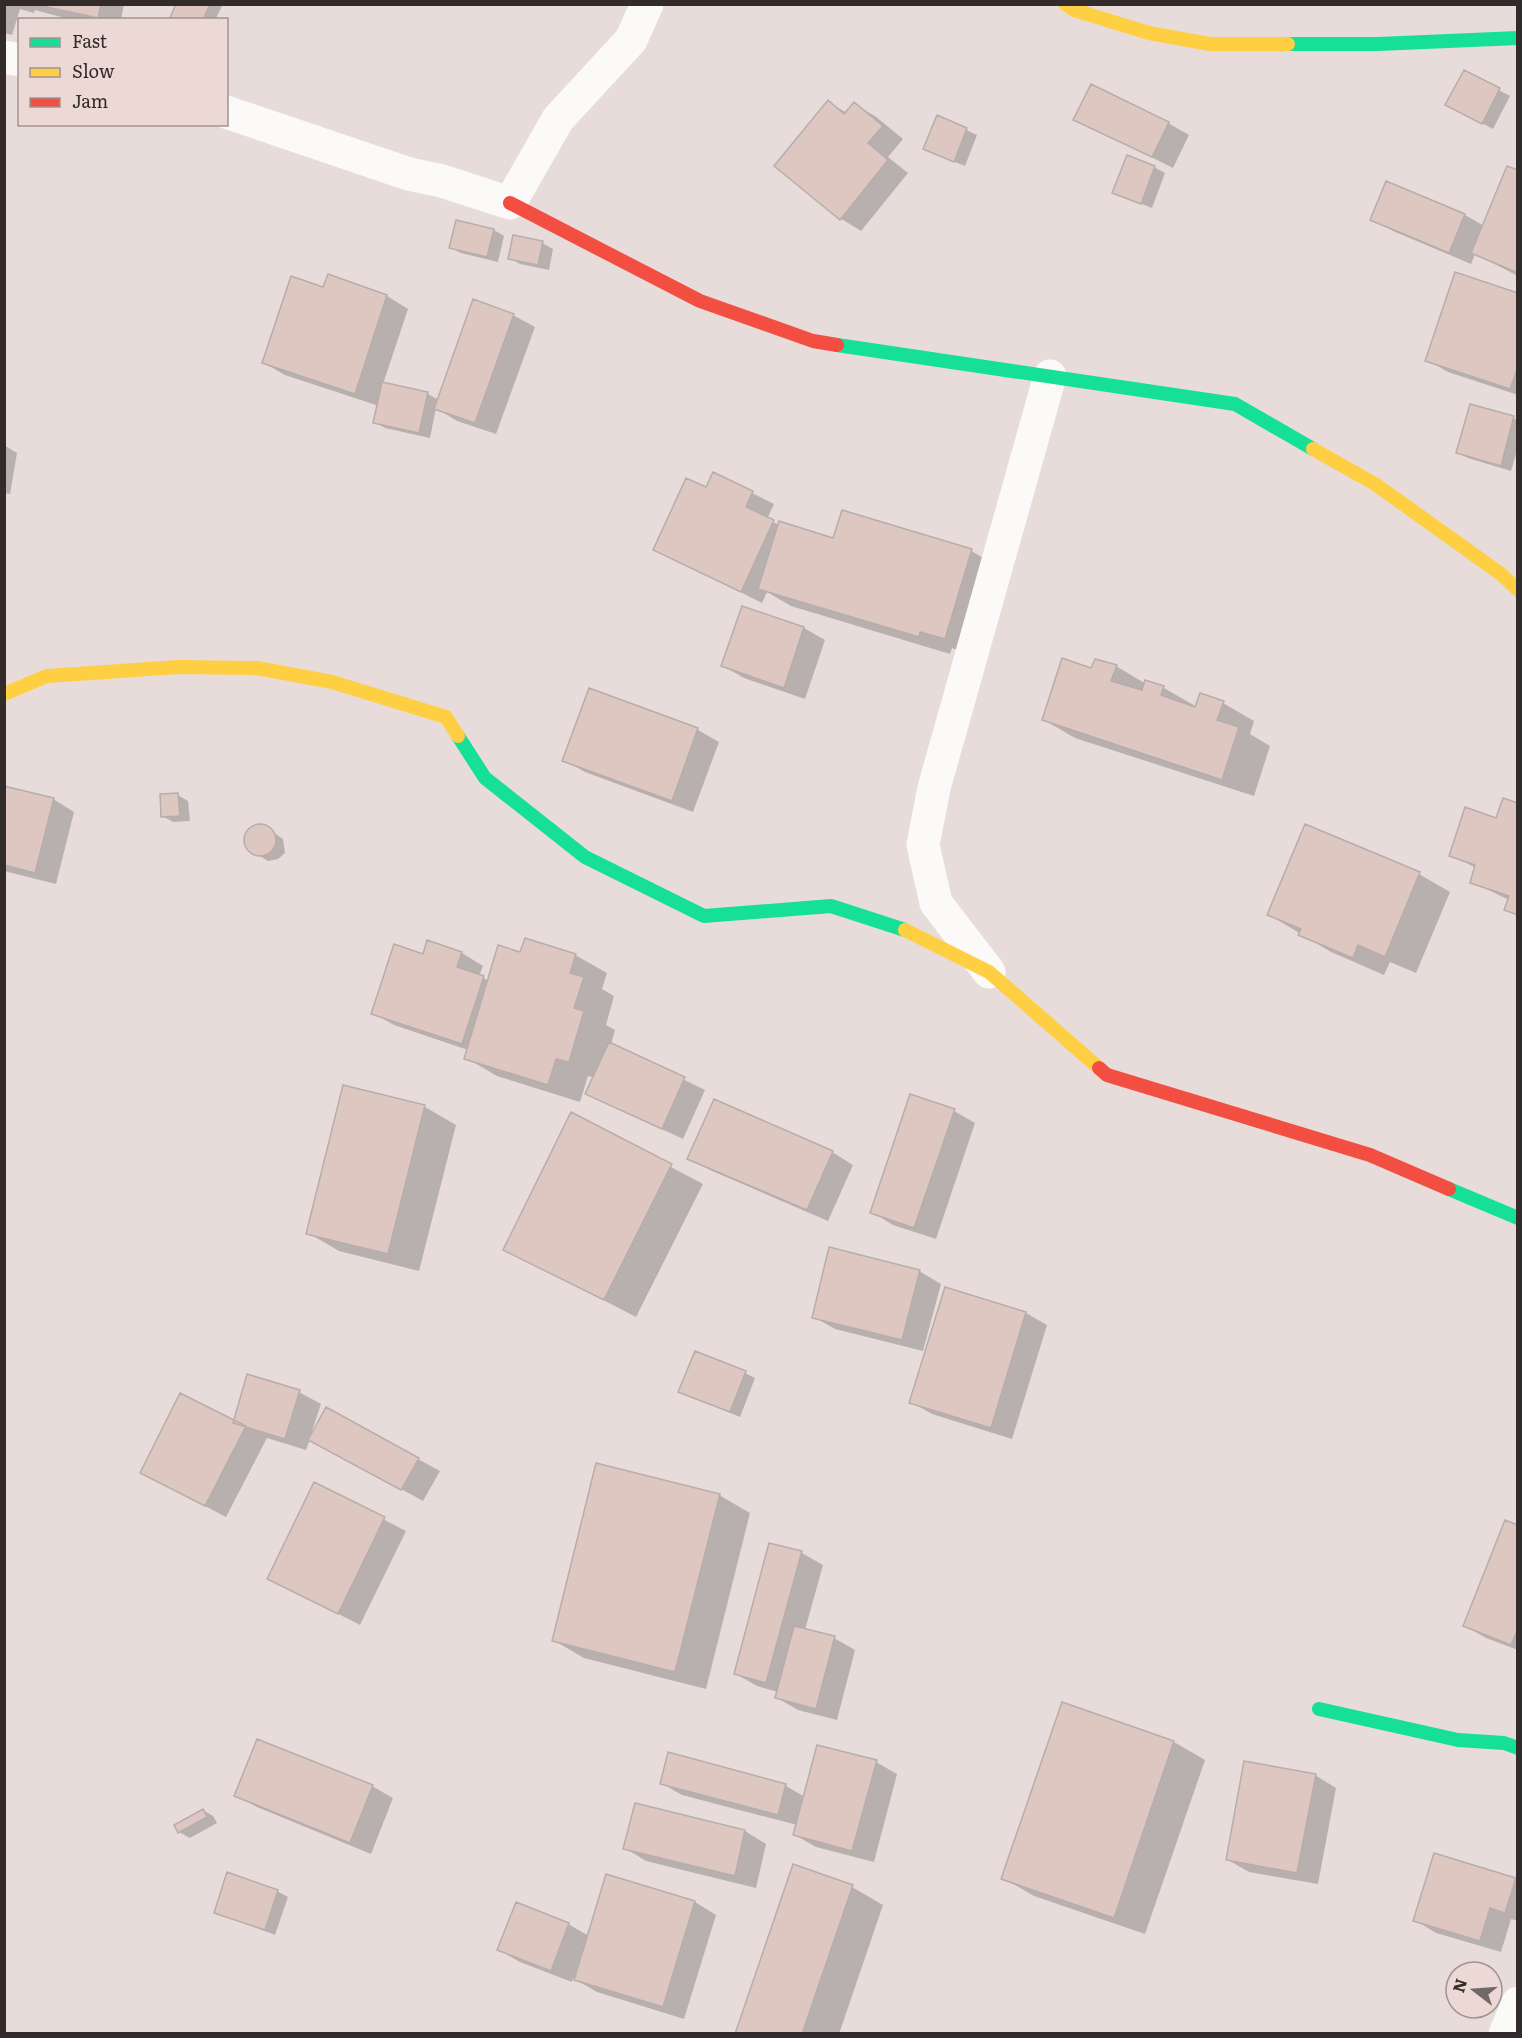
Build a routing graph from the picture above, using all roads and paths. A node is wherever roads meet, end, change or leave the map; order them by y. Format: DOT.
graph roads {
  1 [pos="647,4"];
  2 [pos="1065,4"];
  3 [pos="1518,38"];
  4 [pos="228,113"];
  5 [pos="510,203"];
  6 [pos="1050,376"];
  7 [pos="1518,590"];
  8 [pos="4,694"];
  9 [pos="989,972"];
  10 [pos="1518,1218"];
  11 [pos="1319,1709"];
  12 [pos="1518,1749"];
  13 [pos="1518,2003"];
  14 [pos="1504,2034"];
  1 -- 5 [label="street"];
  2 -- 3 [label="street"];
  4 -- 5 [label="street"];
  5 -- 6 [label="street"];
  6 -- 7 [label="street"];
  6 -- 9 [label="street"];
  8 -- 9 [label="street"];
  9 -- 10 [label="street"];
  11 -- 12 [label="street"];
  13 -- 14 [label="street"];
}
